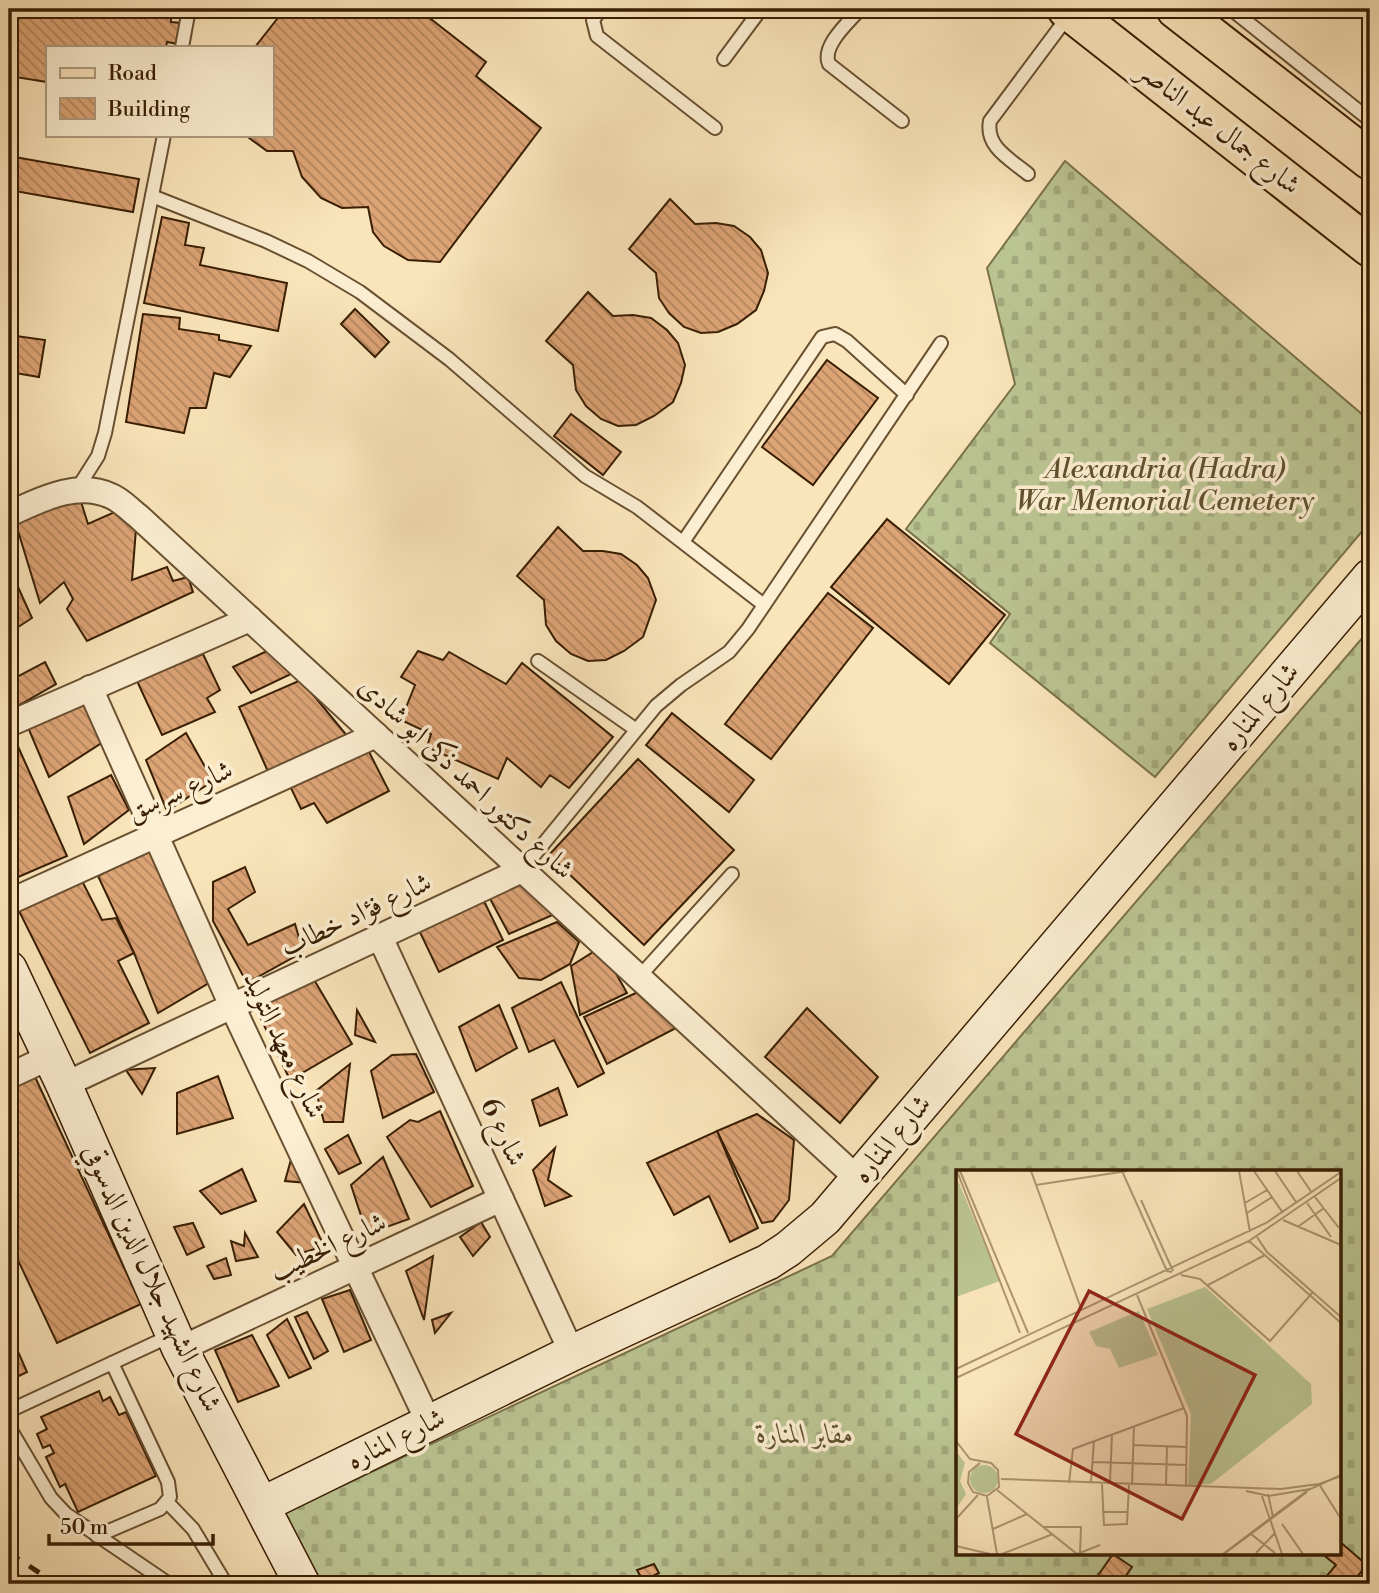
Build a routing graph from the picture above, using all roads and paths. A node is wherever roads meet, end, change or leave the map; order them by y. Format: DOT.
graph roads {
  1 [pos="190,9"];
  2 [pos="601,9"];
  3 [pos="860,9"];
  4 [pos="757,10"];
  5 [pos="1070,10"];
  6 [pos="1206,13"];
  7 [pos="182,46"];
  8 [pos="724,59"];
  9 [pos="1370,120"];
  10 [pos="902,121"];
  11 [pos="715,128"];
  12 [pos="164,136"];
  13 [pos="1370,160"];
  14 [pos="1028,174"];
  15 [pos="152,196"];
  16 [pos="1370,247"];
  17 [pos="941,343"];
  18 [pos="906,394"];
  19 [pos="76,489"];
  20 [pos="9,514"];
  21 [pos="682,542"];
  22 [pos="1370,577"];
  23 [pos="764,604"];
  24 [pos="250,619"];
  25 [pos="538,661"];
  26 [pos="90,688"];
  27 [pos="9,724"];
  28 [pos="635,729"];
  29 [pos="376,735"];
  30 [pos="155,835"];
  31 [pos="522,870"];
  32 [pos="732,874"];
  33 [pos="9,902"];
  34 [pos="380,937"];
  35 [pos="9,969"];
  36 [pos="639,977"];
  37 [pos="232,1006"];
  38 [pos="57,1071"];
  39 [pos="9,1076"];
  40 [pos="858,1179"];
  41 [pos="501,1199"];
  42 [pos="355,1267"];
  43 [pos="177,1341"];
  44 [pos="572,1353"];
  45 [pos="113,1363"];
  46 [pos="9,1411"];
  47 [pos="429,1423"];
  48 [pos="9,1427"];
  49 [pos="167,1502"];
  50 [pos="262,1505"];
  51 [pos="97,1536"];
  52 [pos="224,1581"];
  53 [pos="169,1584"];
  54 [pos="210,1584"];
  55 [pos="302,1584"];
  1 -- 7 [label="lane"];
  2 -- 11 [label="lane"];
  3 -- 10 [label="lane"];
  4 -- 8 [label="lane"];
  5 -- 14 [label="lane"];
  5 -- 16 [label="main road, شارع جمال عبد الناصر"];
  6 -- 9 [label="lane"];
  6 -- 13 [label="main road"];
  12 -- 15 [label="lane"];
  15 -- 19 [label="lane"];
  15 -- 21 [label="lane"];
  17 -- 18 [label="lane"];
  18 -- 21 [label="lane"];
  18 -- 23 [label="lane"];
  19 -- 20 [label="street, شارع دكتور احمد ذكى ابو شادى"];
  19 -- 24 [label="street, شارع دكتور احمد ذكى ابو شادى"];
  21 -- 23 [label="lane"];
  22 -- 40 [label="street, شارع المناره"];
  23 -- 28 [label="lane"];
  24 -- 26 [label="street"];
  24 -- 29 [label="street, شارع دكتور احمد ذكى ابو شادى"];
  25 -- 28 [label="lane"];
  26 -- 27 [label="street"];
  26 -- 30 [label="street, شارع معهد التوليد"];
  28 -- 31 [label="lane"];
  29 -- 30 [label="street, شارع سرسق"];
  29 -- 31 [label="street, شارع دكتور احمد ذكى ابو شادى"];
  30 -- 33 [label="street, شارع سرسق"];
  30 -- 37 [label="street, شارع معهد التوليد"];
  31 -- 34 [label="street, شارع فؤاد خطاب"];
  31 -- 36 [label="street, شارع دكتور احمد ذكى ابو شادى"];
  32 -- 36 [label="lane"];
  34 -- 37 [label="street, شارع فؤاد خطاب"];
  34 -- 41 [label="street, شارع 6"];
  35 -- 38 [label="street, شارع الشهيد جلال الدين الدسوقي"];
  36 -- 40 [label="street, شارع دكتور احمد ذكى ابو شادى"];
  37 -- 38 [label="street, شارع فؤاد خطاب"];
  37 -- 42 [label="street, شارع معهد التوليد"];
  38 -- 39 [label="street, شارع فؤاد خطاب"];
  38 -- 43 [label="street, شارع الشهيد جلال الدين الدسوقي"];
  40 -- 44 [label="street, شارع المناره"];
  41 -- 42 [label="street, شارع الخطيب"];
  41 -- 44 [label="street, شارع 6"];
  42 -- 43 [label="street, شارع الخطيب"];
  42 -- 47 [label="street, شارع معهد التوليد"];
  43 -- 45 [label="lane"];
  43 -- 50 [label="street, شارع الشهيد جلال الدين الدسوقي"];
  44 -- 47 [label="street, شارع المناره"];
  45 -- 46 [label="lane"];
  45 -- 49 [label="lane"];
  47 -- 50 [label="street, شارع المناره"];
  48 -- 51 [label="lane"];
  49 -- 51 [label="lane"];
  49 -- 52 [label="lane"];
  50 -- 55 [label="street, شارع الشهيد جلال الدين الدسوقي"];
  51 -- 53 [label="lane"];
  52 -- 54 [label="lane"];
}
